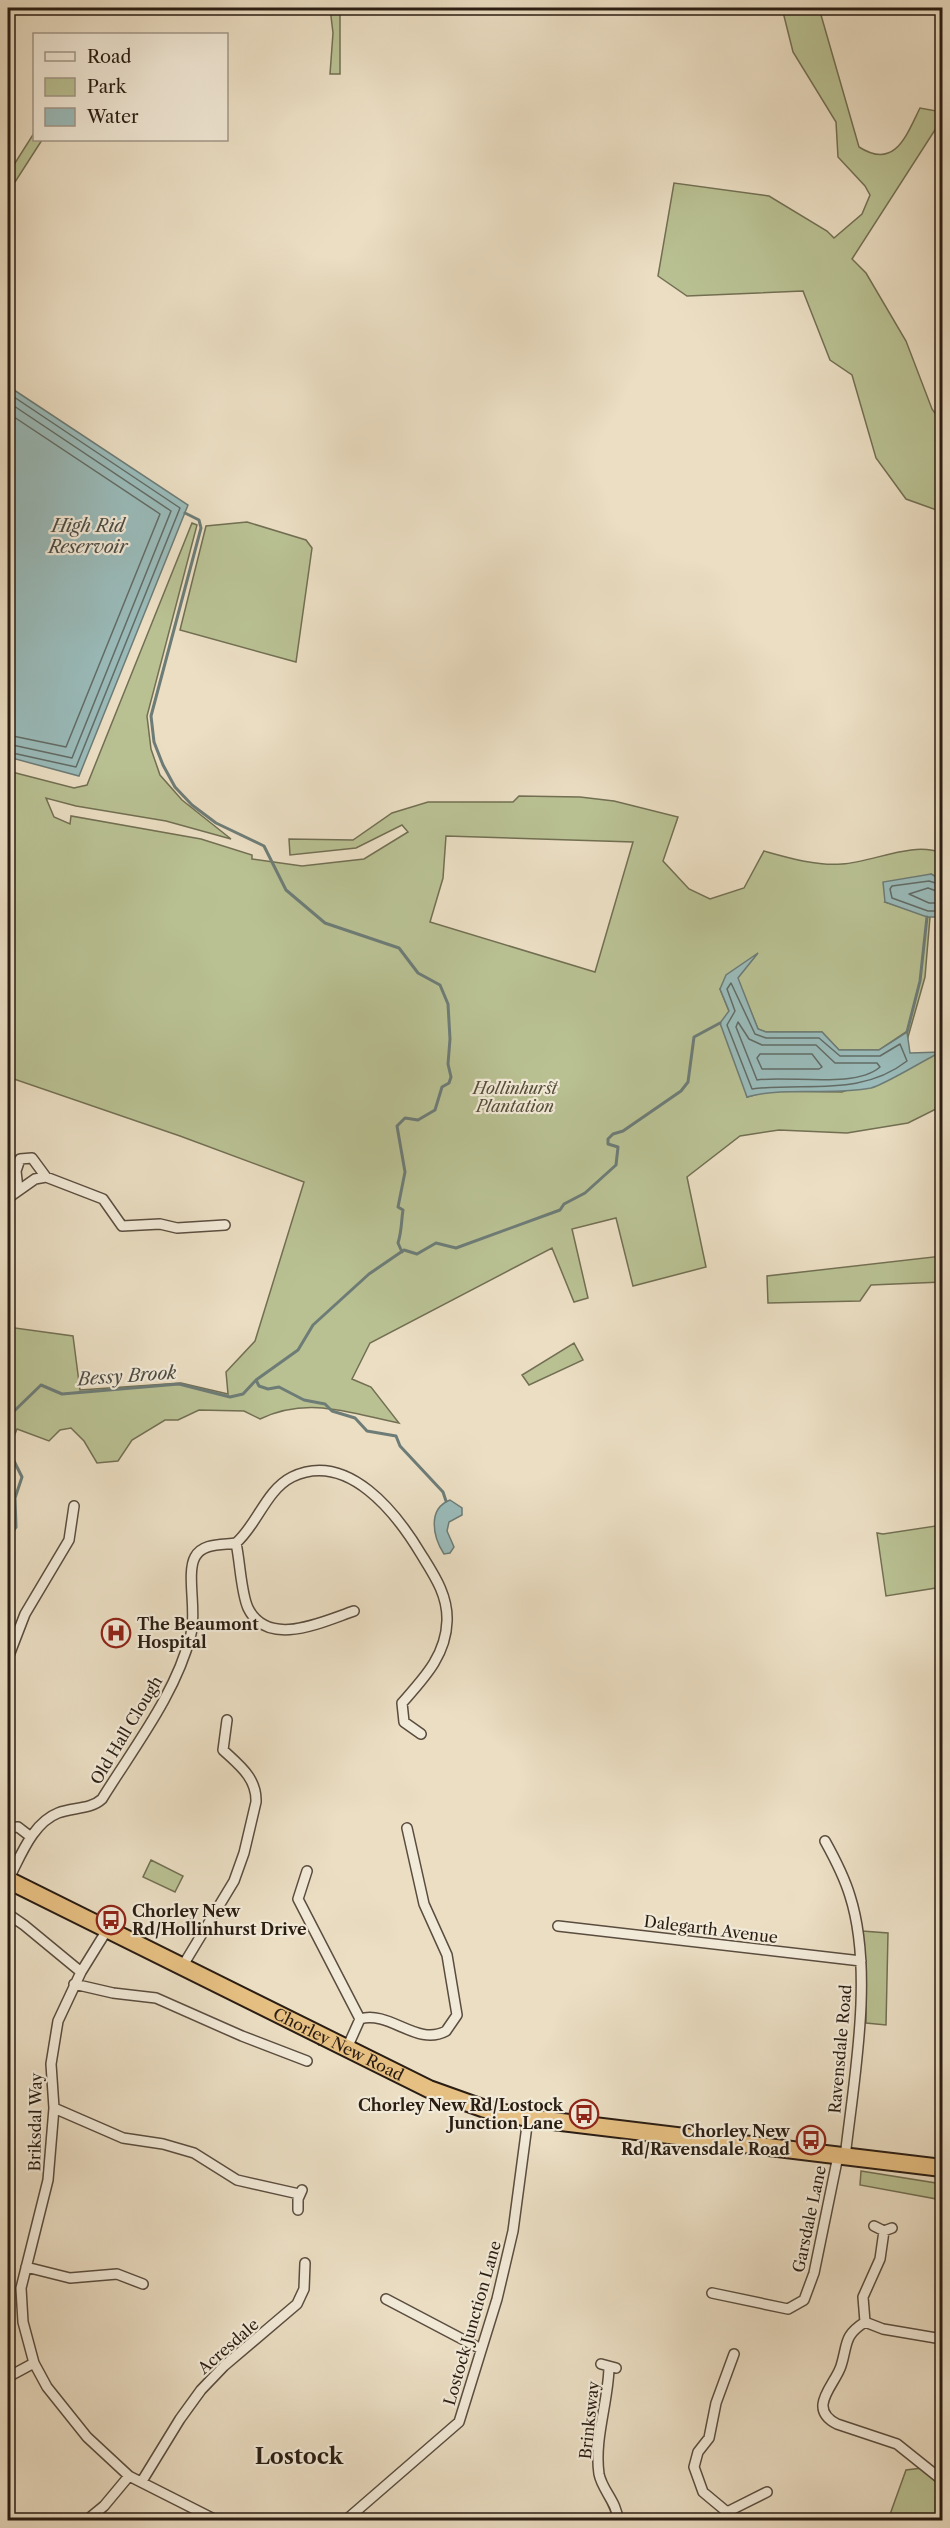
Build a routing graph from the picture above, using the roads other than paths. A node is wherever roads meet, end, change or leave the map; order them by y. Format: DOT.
graph roads {
  1 [pos="46,1177"];
  2 [pos="18,1189"];
  3 [pos="8,1198"];
  4 [pos="225,1225"];
  5 [pos="74,1506"];
  6 [pos="236,1543"];
  7 [pos="354,1611"];
  8 [pos="8,1658"];
  9 [pos="227,1720"];
  10 [pos="421,1734"];
  11 [pos="8,1828"];
  12 [pos="407,1828"];
  13 [pos="31,1837"];
  14 [pos="825,1842"];
  15 [pos="307,1871"];
  16 [pos="8,1880"];
  17 [pos="8,1914"];
  18 [pos="558,1926"];
  19 [pos="106,1930"];
  20 [pos="861,1962"];
  21 [pos="182,1968"];
  22 [pos="81,1972"];
  23 [pos="75,1984"];
  24 [pos="360,2019"];
  25 [pos="347,2048"];
  26 [pos="294,2056"];
  27 [pos="307,2061"];
  28 [pos="290,2066"];
  29 [pos="54,2108"];
  30 [pos="528,2118"];
  31 [pos="841,2156"];
  32 [pos="942,2168"];
  33 [pos="298,2210"];
  34 [pos="874,2226"];
  35 [pos="305,2263"];
  36 [pos="26,2267"];
  37 [pos="143,2284"];
  38 [pos="712,2293"];
  39 [pos="386,2299"];
  40 [pos="865,2322"];
  41 [pos="942,2339"];
  42 [pos="481,2349"];
  43 [pos="734,2354"];
  44 [pos="34,2363"];
  45 [pos="609,2367"];
  46 [pos="8,2377"];
  47 [pos="129,2476"];
  48 [pos="588,2476"];
  49 [pos="600,2476"];
  50 [pos="942,2480"];
  51 [pos="142,2481"];
  52 [pos="767,2492"];
  53 [pos="727,2516"];
  54 [pos="87,2520"];
  55 [pos="216,2520"];
  56 [pos="346,2520"];
  57 [pos="618,2520"];
  1 -- 2 [label="street"];
  1 -- 2 [label="street"];
  1 -- 4 [label="street"];
  2 -- 3 [label="street"];
  5 -- 8 [label="street"];
  6 -- 7 [label="street"];
  6 -- 10 [label="street"];
  6 -- 13 [label="street, Old Hall Clough"];
  9 -- 21 [label="street"];
  11 -- 13 [label="street"];
  12 -- 24 [label="street"];
  13 -- 16 [label="street, Old Hall Clough"];
  14 -- 20 [label="street, Ravensdale Road"];
  15 -- 24 [label="street"];
  16 -- 19 [label="highway, Chorley New Road"];
  17 -- 22 [label="street"];
  18 -- 20 [label="street, Dalegarth Avenue"];
  19 -- 21 [label="highway, Chorley New Road"];
  19 -- 22 [label="street, Briksdal Way"];
  20 -- 31 [label="street, Ravensdale Road"];
  21 -- 25 [label="highway, Chorley New Road"];
  22 -- 23 [label="street, Briksdal Way"];
  23 -- 26 [label="street"];
  23 -- 29 [label="street, Briksdal Way"];
  24 -- 25 [label="street"];
  25 -- 30 [label="highway, Chorley New Road"];
  26 -- 27 [label="street"];
  26 -- 28 [label="street"];
  29 -- 33 [label="street"];
  29 -- 36 [label="street, Briksdal Way"];
  30 -- 31 [label="highway, Chorley New Road"];
  30 -- 42 [label="street, Lostock Junction Lane"];
  31 -- 32 [label="highway, Chorley New Road"];
  31 -- 38 [label="street, Garsdale Lane"];
  34 -- 40 [label="street"];
  35 -- 51 [label="street, Acresdale"];
  36 -- 37 [label="street"];
  36 -- 44 [label="street, Briksdal Way"];
  39 -- 42 [label="street"];
  40 -- 41 [label="street"];
  40 -- 50 [label="street"];
  42 -- 56 [label="street, Lostock Junction Lane"];
  43 -- 53 [label="street"];
  44 -- 46 [label="street"];
  44 -- 47 [label="street, Briksdal Way"];
  45 -- 49 [label="street, Brinksway"];
  47 -- 51 [label="street, Briksdal Way"];
  47 -- 54 [label="street"];
  48 -- 49 [label="street, Brinksway"];
  49 -- 57 [label="street, Brinksway"];
  51 -- 55 [label="street, Briksdal Way"];
  52 -- 53 [label="street"];
}
